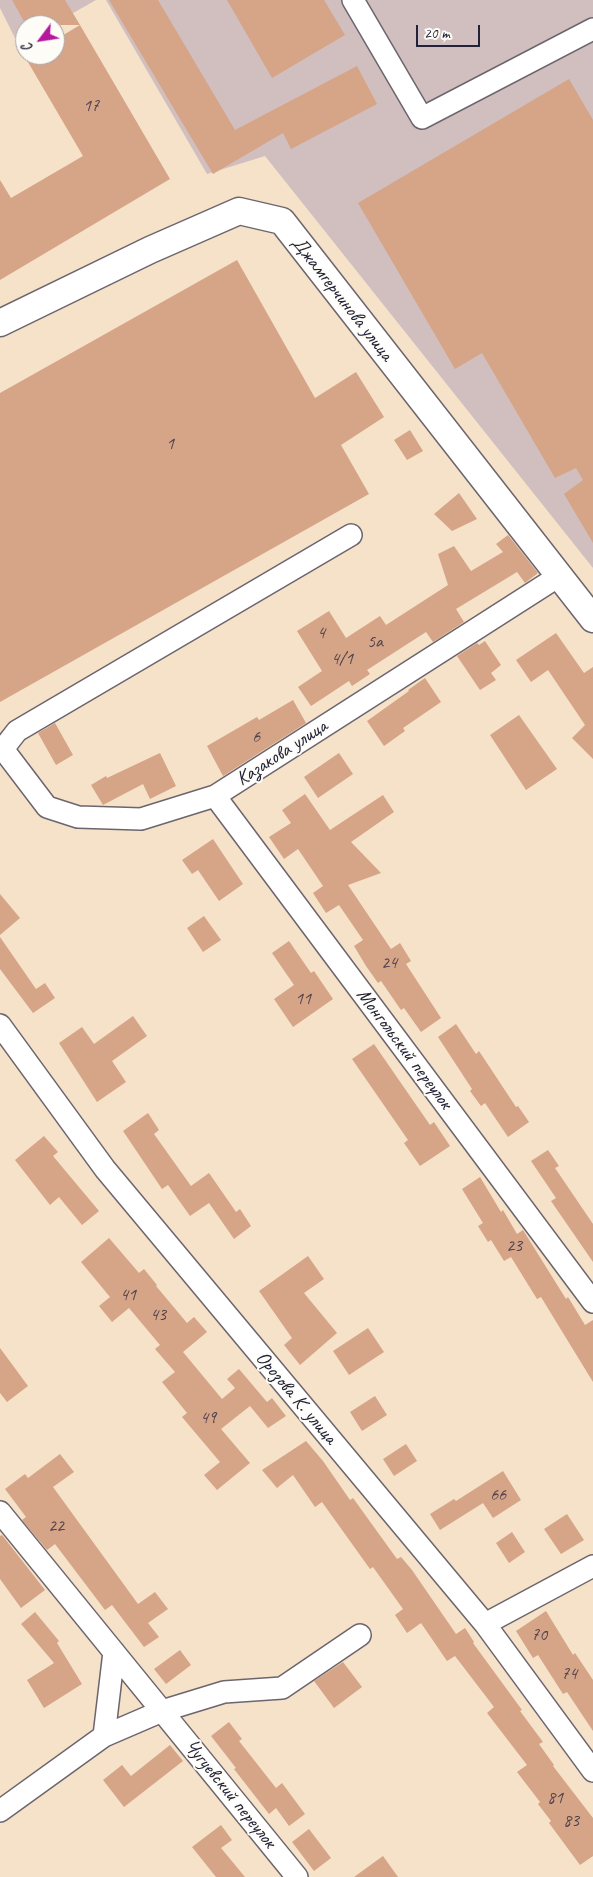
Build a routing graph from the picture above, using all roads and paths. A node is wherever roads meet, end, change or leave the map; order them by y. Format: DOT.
graph roads {
  1 [pos="354,0"];
  2 [pos="593,29"];
  3 [pos="0,323"];
  4 [pos="351,535"];
  5 [pos="559,576"];
  6 [pos="593,619"];
  7 [pos="2,750"];
  8 [pos="215,796"];
  9 [pos="0,1025"];
  10 [pos="593,1302"];
  11 [pos="0,1512"];
  12 [pos="593,1566"];
  13 [pos="485,1624"];
  14 [pos="360,1636"];
  15 [pos="114,1652"];
  16 [pos="162,1711"];
  17 [pos="104,1736"];
  18 [pos="593,1771"];
  19 [pos="0,1811"];
  20 [pos="297,1877"];
  1 -- 2 [label="street"];
  3 -- 5 [label="street, Джамгерчинова улица"];
  4 -- 7 [label="street"];
  5 -- 6 [label="street, Джамгерчинова улица"];
  5 -- 8 [label="street, Казакова улица"];
  7 -- 8 [label="street, Казакова улица"];
  8 -- 10 [label="street, Монгольский переулок"];
  9 -- 13 [label="street, Орозова К. улица"];
  11 -- 15 [label="street, Чугуевский переулок"];
  12 -- 13 [label="street"];
  13 -- 18 [label="street, Орозова К. улица"];
  14 -- 16 [label="street"];
  15 -- 16 [label="street, Чугуевский переулок"];
  15 -- 17 [label="street"];
  16 -- 17 [label="street"];
  16 -- 20 [label="street, Чугуевский переулок"];
  17 -- 19 [label="street"];
}
